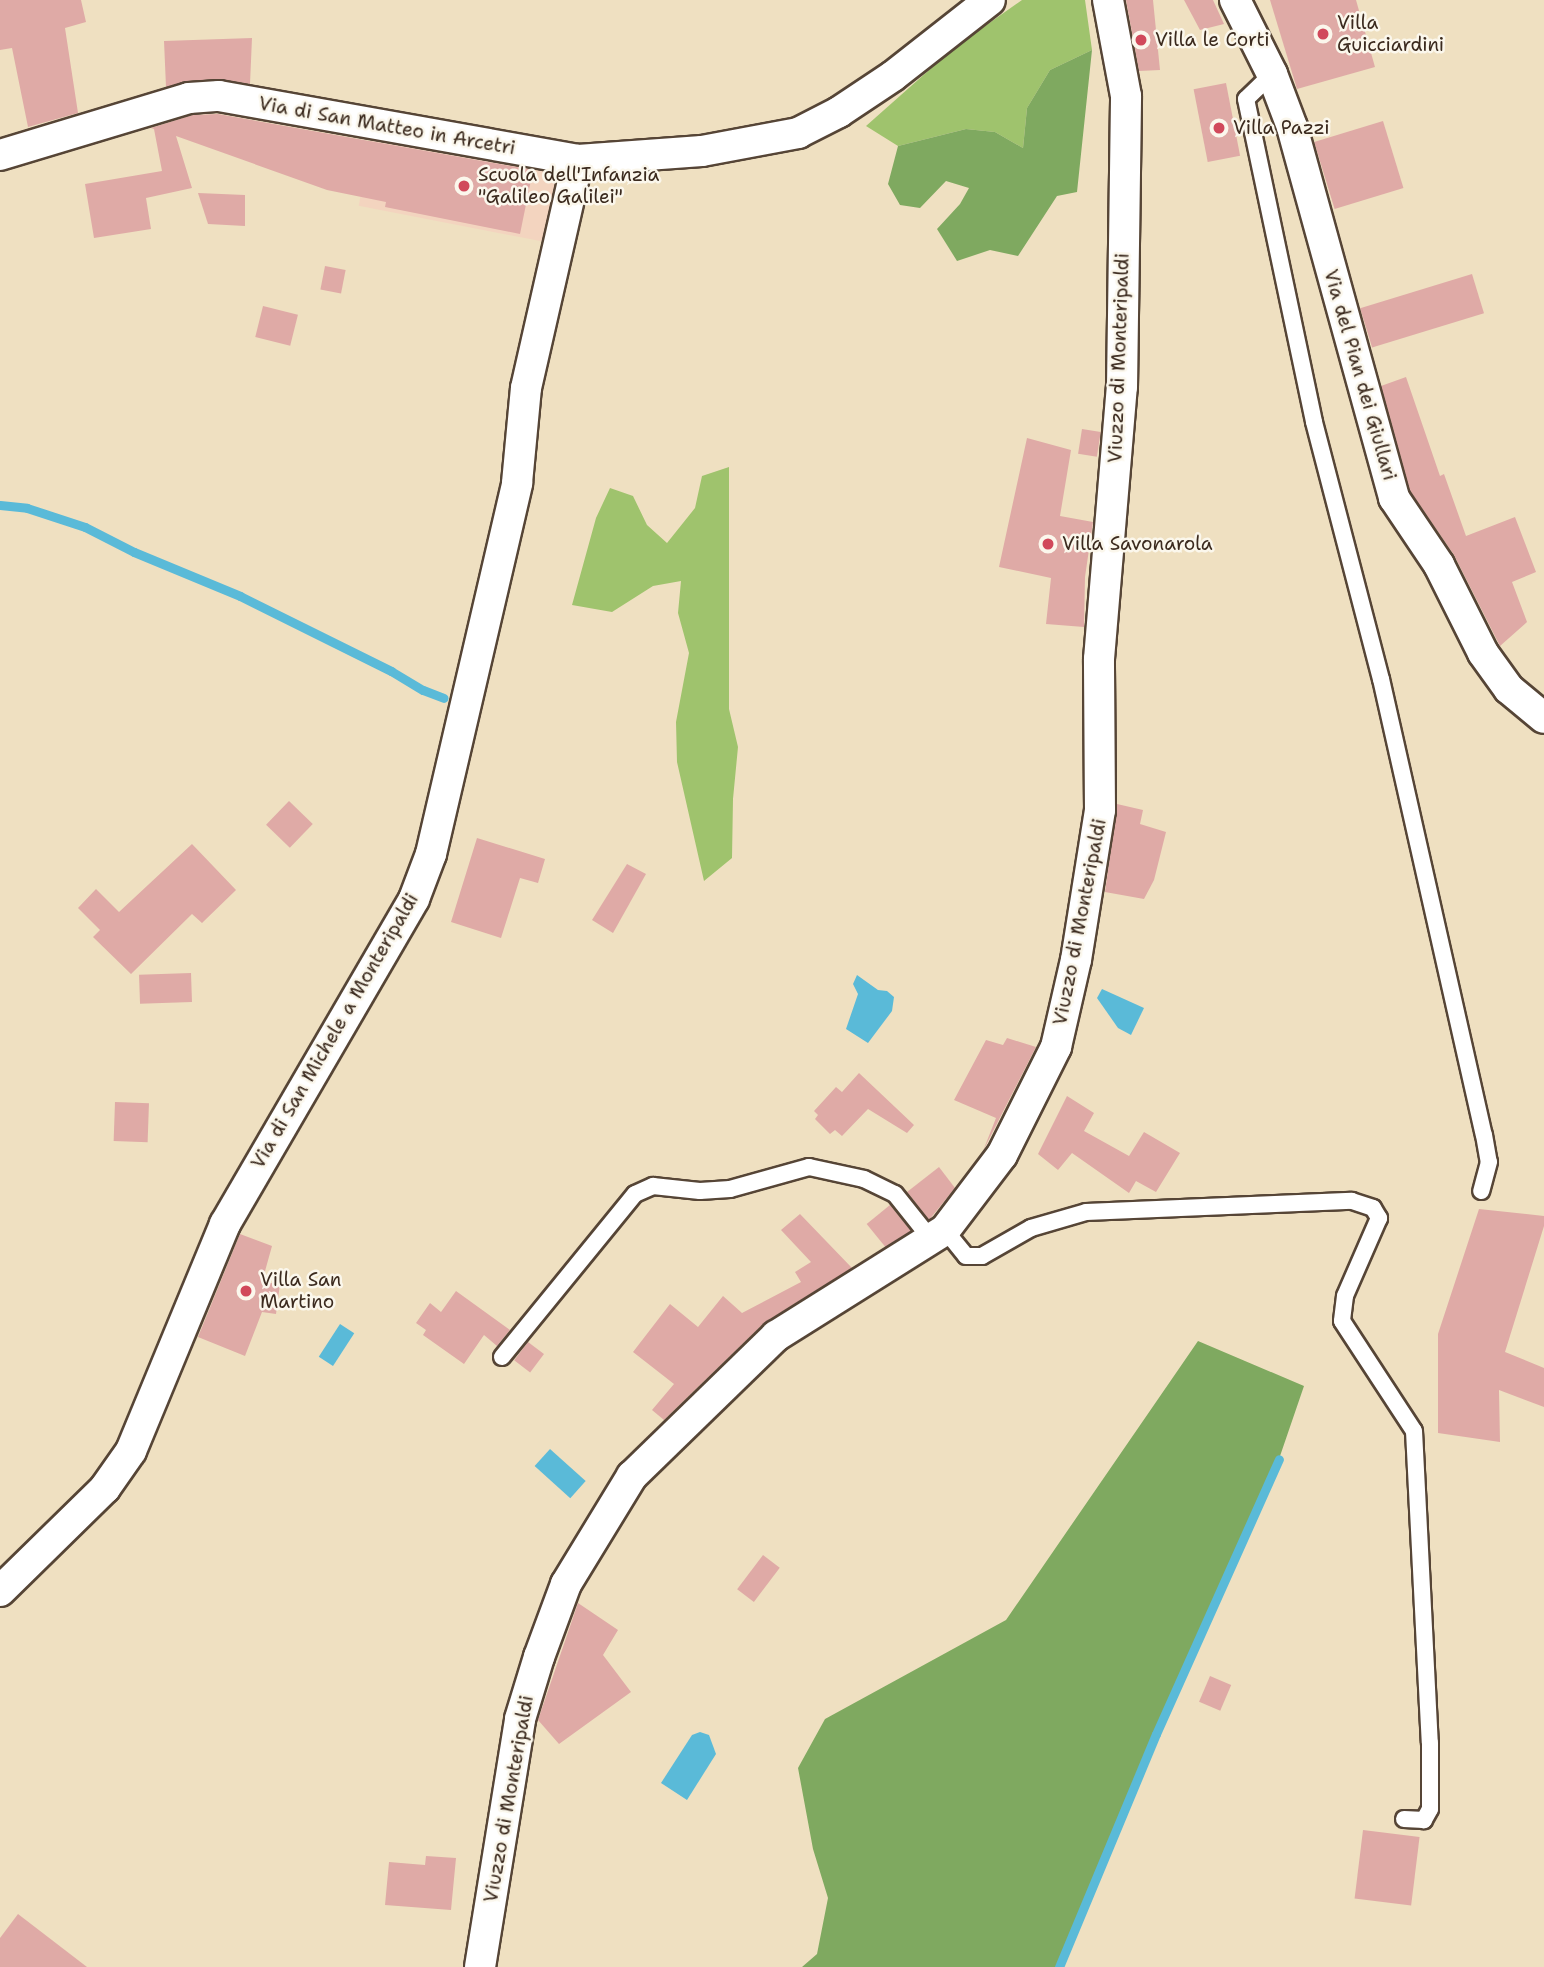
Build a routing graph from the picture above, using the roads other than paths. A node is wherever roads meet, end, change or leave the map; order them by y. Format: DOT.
graph roads {
  1 [pos="990,0"];
  2 [pos="1108,0"];
  3 [pos="1236,0"];
  4 [pos="962,10"];
  5 [pos="1272,74"];
  6 [pos="0,155"];
  7 [pos="578,160"];
  8 [pos="1544,718"];
  9 [pos="1481,1191"];
  10 [pos="937,1234"];
  11 [pos="502,1357"];
  12 [pos="0,1591"];
  13 [pos="1404,1819"];
  14 [pos="480,1967"];
  1 -- 4 [label="street, Via di San Matteo in Arcetri"];
  2 -- 10 [label="street, Viuzzo di Monteripaldi"];
  3 -- 5 [label="street, Via del Pian dei Giullari"];
  4 -- 7 [label="street, Via di San Matteo in Arcetri"];
  5 -- 8 [label="street, Via del Pian dei Giullari"];
  5 -- 9 [label="lane"];
  6 -- 7 [label="street, Via di San Matteo in Arcetri"];
  7 -- 12 [label="street, Via di San Michele a Monteripaldi"];
  10 -- 11 [label="lane"];
  10 -- 13 [label="lane"];
  10 -- 14 [label="street, Viuzzo di Monteripaldi"];
}
